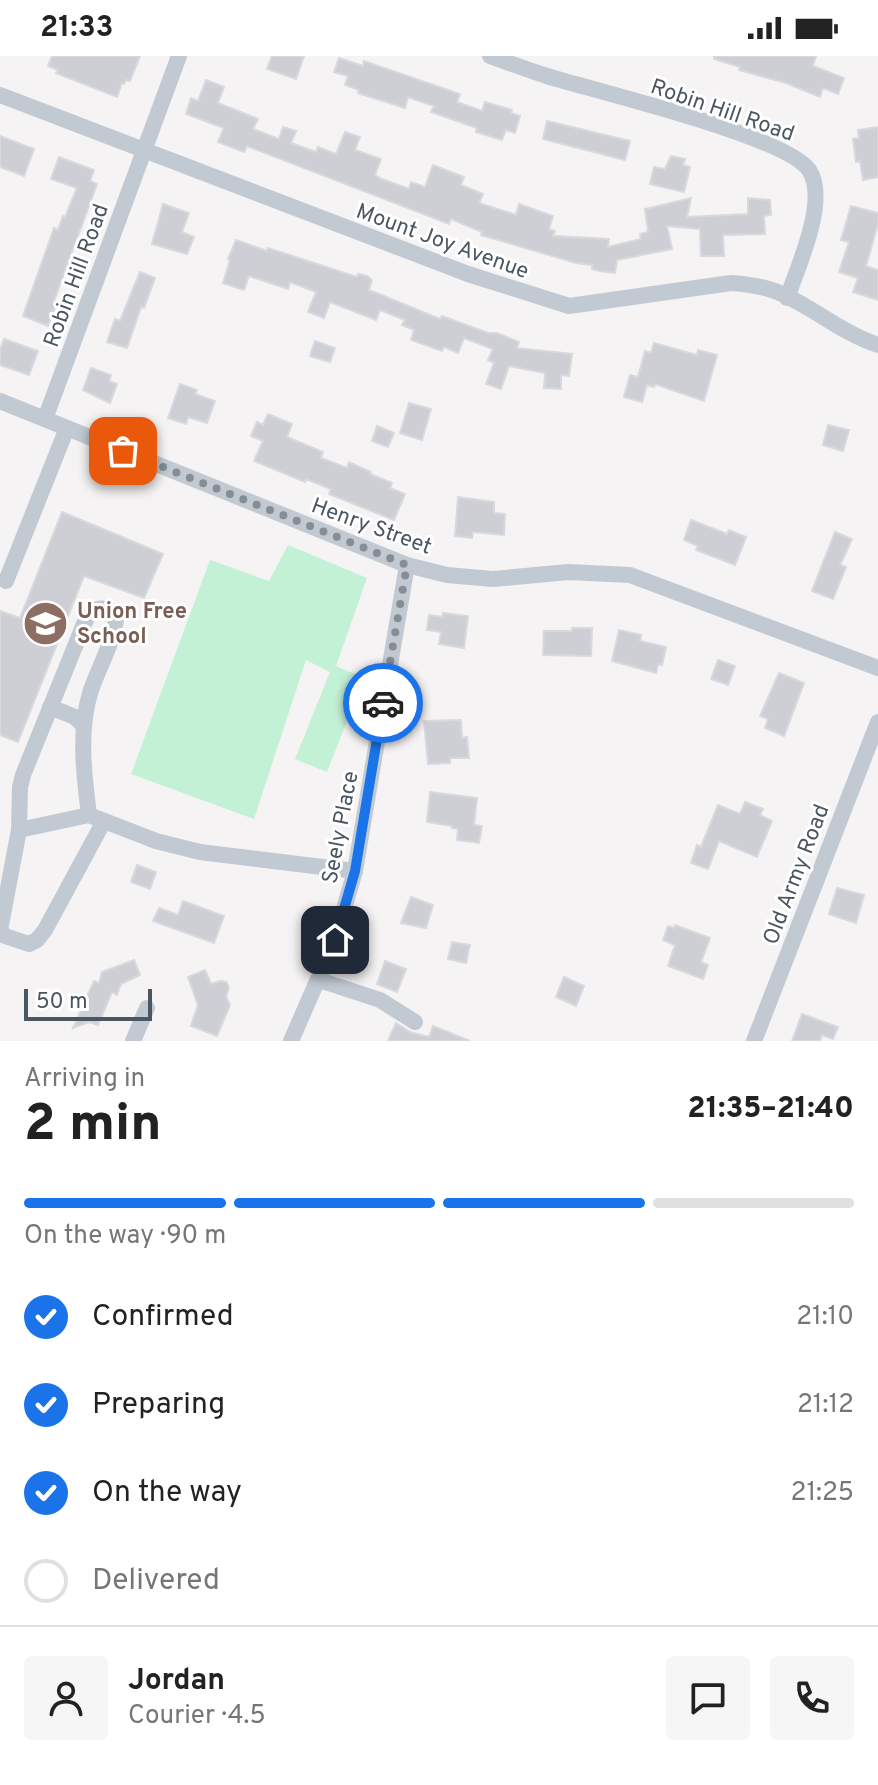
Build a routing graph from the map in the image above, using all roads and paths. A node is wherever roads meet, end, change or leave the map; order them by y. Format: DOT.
graph roads {
  1 [pos="179,56"];
  2 [pos="490,56"];
  3 [pos="0,95"];
  4 [pos="145,150"];
  5 [pos="787,298"];
  6 [pos="878,345"];
  7 [pos="0,401"];
  8 [pos="45,419"];
  9 [pos="67,428"];
  10 [pos="407,565"];
  11 [pos="6,581"];
  12 [pos="878,668"];
  13 [pos="50,707"];
  14 [pos="878,722"];
  15 [pos="84,726"];
  16 [pos="872,756"];
  17 [pos="96,818"];
  18 [pos="19,830"];
  19 [pos="355,871"];
  20 [pos="319,980"];
  21 [pos="147,1008"];
  22 [pos="415,1022"];
  23 [pos="133,1041"];
  24 [pos="291,1041"];
  25 [pos="754,1041"];
  1 -- 4 [label="street, Robin Hill Road"];
  2 -- 5 [label="street, Robin Hill Road"];
  3 -- 4 [label="street, Mount Joy Avenue"];
  4 -- 5 [label="street, Mount Joy Avenue"];
  4 -- 8 [label="street, Robin Hill Road"];
  5 -- 6 [label="street, Mount Joy Avenue"];
  7 -- 8 [label="street, Henry Street"];
  8 -- 9 [label="street, Henry Street"];
  9 -- 10 [label="street, Henry Street"];
  9 -- 11 [label="street"];
  10 -- 12 [label="street, Henry Street"];
  10 -- 19 [label="street, Seely Place"];
  13 -- 15 [label="street"];
  13 -- 15 [label="street"];
  13 -- 18 [label="street"];
  14 -- 16 [label="street, Old Army Road"];
  15 -- 17 [label="street"];
  16 -- 25 [label="street, Old Army Road"];
  17 -- 18 [label="street"];
  17 -- 18 [label="street"];
  17 -- 19 [label="street"];
  19 -- 20 [label="street, Seely Place"];
  20 -- 22 [label="street"];
  20 -- 24 [label="street, Seely Place"];
  21 -- 23 [label="street"];
}
